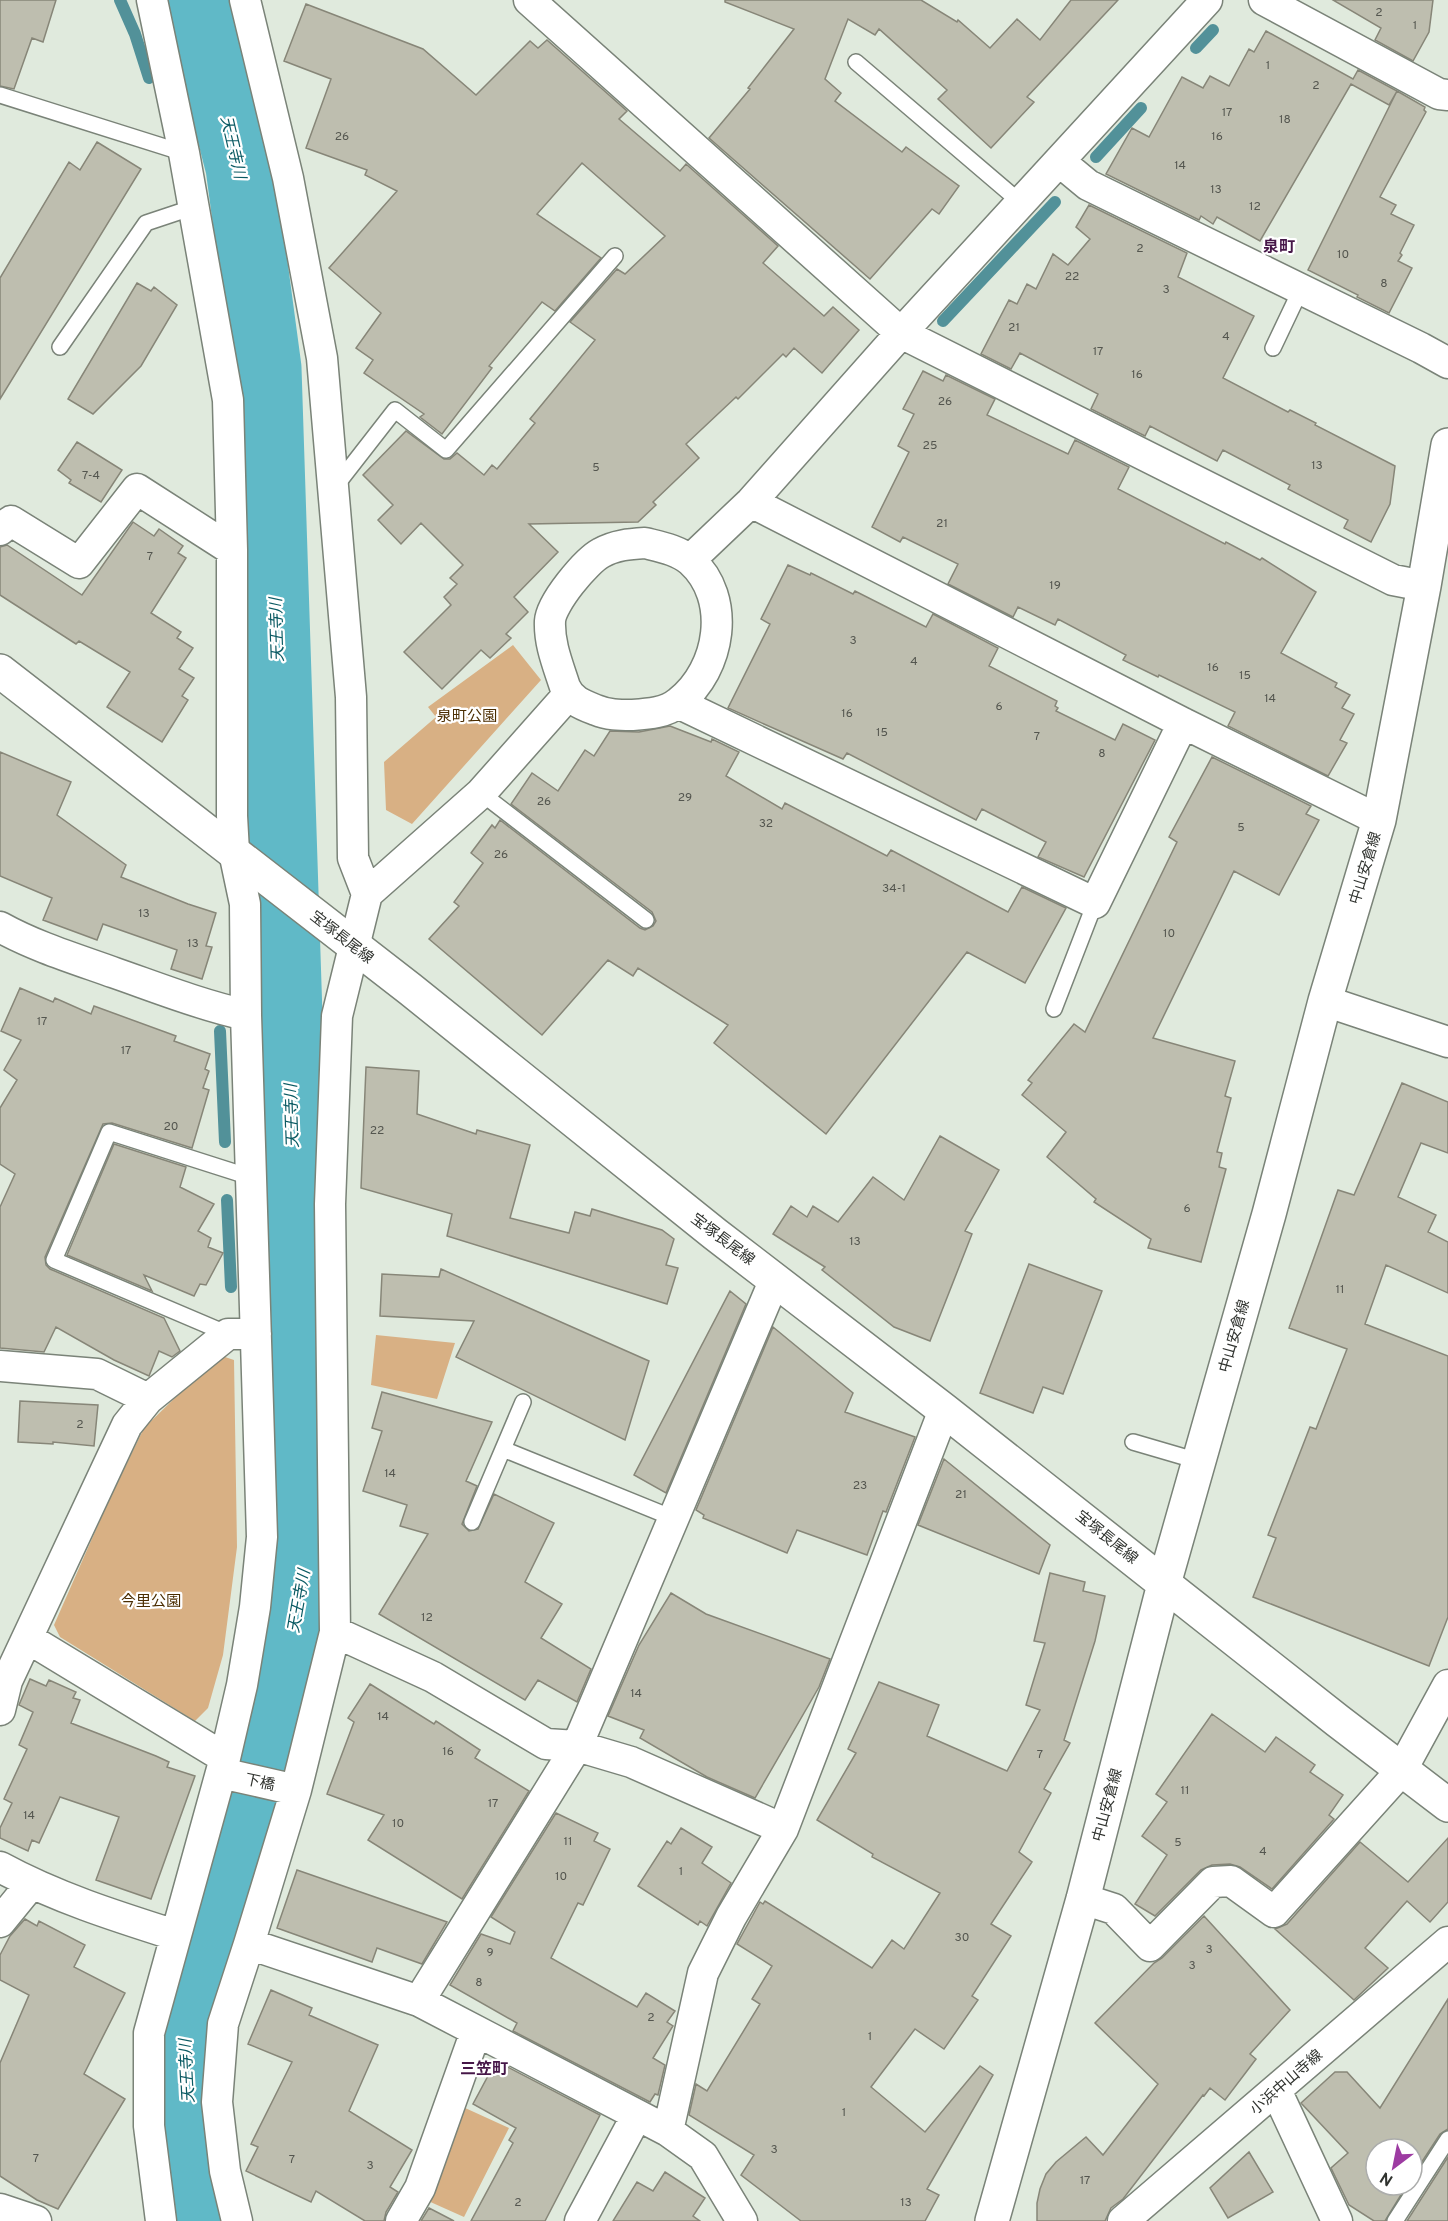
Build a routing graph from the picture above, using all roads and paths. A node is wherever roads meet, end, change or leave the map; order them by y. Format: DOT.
graph roads {
  1 [pos="152,0"];
  2 [pos="245,0"];
  3 [pos="529,0"];
  4 [pos="1207,0"];
  5 [pos="1264,0"];
  6 [pos="856,62"];
  7 [pos="0,95"];
  8 [pos="1448,95"];
  9 [pos="184,153"];
  10 [pos="1059,161"];
  11 [pos="1020,202"];
  12 [pos="194,207"];
  13 [pos="615,256"];
  14 [pos="1301,289"];
  15 [pos="902,333"];
  16 [pos="60,347"];
  17 [pos="1273,348"];
  18 [pos="1448,363"];
  19 [pos="1448,445"];
  20 [pos="334,488"];
  21 [pos="751,502"];
  22 [pos="0,530"];
  23 [pos="232,550"];
  24 [pos="690,560"];
  25 [pos="1424,586"];
  26 [pos="0,671"];
  27 [pos="568,695"];
  28 [pos="678,703"];
  29 [pos="1183,723"];
  30 [pos="481,793"];
  31 [pos="1379,820"];
  32 [pos="244,860"];
  33 [pos="367,894"];
  34 [pos="1095,903"];
  35 [pos="646,920"];
  36 [pos="0,927"];
  37 [pos="355,948"];
  38 [pos="1325,1001"];
  39 [pos="1054,1009"];
  40 [pos="246,1015"];
  41 [pos="1448,1042"];
  42 [pos="250,1177"];
  43 [pos="775,1279"];
  44 [pos="242,1334"];
  45 [pos="0,1366"];
  46 [pos="148,1399"];
  47 [pos="523,1402"];
  48 [pos="944,1410"];
  49 [pos="1133,1442"];
  50 [pos="503,1449"];
  51 [pos="1198,1461"];
  52 [pos="673,1518"];
  53 [pos="472,1522"];
  54 [pos="1164,1584"];
  55 [pos="334,1632"];
  56 [pos="29,1639"];
  57 [pos="1448,1685"];
  58 [pos="0,1710"];
  59 [pos="577,1746"];
  60 [pos="227,1769"];
  61 [pos="1401,1771"];
  62 [pos="290,1789"];
  63 [pos="1448,1804"];
  64 [pos="783,1829"];
  65 [pos="0,1867"];
  66 [pos="31,1884"];
  67 [pos="1083,1899"];
  68 [pos="0,1922"];
  69 [pos="175,1935"];
  70 [pos="1448,1942"];
  71 [pos="249,1944"];
  72 [pos="419,2001"];
  73 [pos="476,2031"];
  74 [pos="1276,2090"];
  75 [pos="637,2115"];
  76 [pos="668,2131"];
  77 [pos="1448,2139"];
  78 [pos="0,2209"];
  79 [pos="230,2220"];
  80 [pos="36,2221"];
  81 [pos="161,2221"];
  82 [pos="400,2221"];
  83 [pos="580,2221"];
  84 [pos="742,2221"];
  85 [pos="992,2221"];
  86 [pos="1123,2221"];
  87 [pos="1337,2221"];
  88 [pos="1395,2221"];
  1 -- 9 [label="street"];
  2 -- 20 [label="street"];
  3 -- 15 [label="street"];
  4 -- 10 [label="street"];
  5 -- 8 [label="street"];
  6 -- 11 [label="lane"];
  7 -- 9 [label="lane"];
  9 -- 12 [label="street"];
  10 -- 11 [label="street"];
  10 -- 14 [label="street"];
  11 -- 15 [label="street"];
  12 -- 16 [label="lane"];
  12 -- 23 [label="street"];
  13 -- 20 [label="lane"];
  14 -- 17 [label="lane"];
  14 -- 18 [label="street"];
  15 -- 21 [label="street"];
  15 -- 25 [label="street"];
  19 -- 25 [label="street, 中山安倉線"];
  20 -- 33 [label="street"];
  21 -- 24 [label="street"];
  21 -- 29 [label="street"];
  22 -- 23 [label="street"];
  23 -- 32 [label="street"];
  24 -- 27 [label="street"];
  24 -- 28 [label="street"];
  25 -- 31 [label="street, 中山安倉線"];
  26 -- 32 [label="street, 宝塚長尾線"];
  27 -- 28 [label="street"];
  27 -- 30 [label="street"];
  28 -- 34 [label="street"];
  29 -- 31 [label="street"];
  29 -- 34 [label="street"];
  30 -- 33 [label="street"];
  30 -- 35 [label="lane"];
  31 -- 38 [label="street, 中山安倉線"];
  32 -- 37 [label="street, 宝塚長尾線"];
  32 -- 40 [label="street"];
  33 -- 37 [label="street"];
  34 -- 39 [label="lane"];
  36 -- 40 [label="street"];
  37 -- 43 [label="street, 宝塚長尾線"];
  37 -- 55 [label="street"];
  38 -- 41 [label="street"];
  38 -- 51 [label="street, 中山安倉線"];
  40 -- 42 [label="street"];
  42 -- 44 [label="street"];
  42 -- 44 [label="lane"];
  43 -- 48 [label="street, 宝塚長尾線"];
  43 -- 52 [label="street"];
  44 -- 46 [label="street"];
  44 -- 60 [label="street"];
  45 -- 46 [label="street"];
  46 -- 56 [label="street"];
  47 -- 50 [label="lane"];
  48 -- 54 [label="street, 宝塚長尾線"];
  48 -- 64 [label="street"];
  49 -- 51 [label="lane"];
  50 -- 52 [label="lane"];
  50 -- 53 [label="lane"];
  51 -- 54 [label="street, 中山安倉線"];
  52 -- 59 [label="street"];
  54 -- 61 [label="street, 宝塚長尾線"];
  54 -- 67 [label="street, 中山安倉線"];
  55 -- 59 [label="street"];
  55 -- 62 [label="street"];
  56 -- 58 [label="street"];
  56 -- 60 [label="street, 下橋"];
  57 -- 61 [label="street"];
  59 -- 64 [label="street"];
  59 -- 72 [label="street"];
  60 -- 62 [label="street, 下橋"];
  60 -- 69 [label="street"];
  61 -- 63 [label="street, 宝塚長尾線"];
  61 -- 67 [label="street"];
  62 -- 71 [label="street"];
  64 -- 76 [label="street"];
  65 -- 66 [label="street"];
  66 -- 68 [label="street"];
  66 -- 69 [label="street"];
  67 -- 85 [label="street, 中山安倉線"];
  69 -- 81 [label="street"];
  70 -- 74 [label="street, 小浜中山寺線"];
  71 -- 72 [label="street"];
  71 -- 79 [label="street"];
  72 -- 73 [label="street"];
  73 -- 75 [label="street"];
  73 -- 82 [label="street"];
  74 -- 86 [label="street, 小浜中山寺線"];
  74 -- 87 [label="street"];
  75 -- 76 [label="street"];
  75 -- 83 [label="street"];
  76 -- 84 [label="street"];
  77 -- 88 [label="lane"];
  78 -- 80 [label="street"];
}
